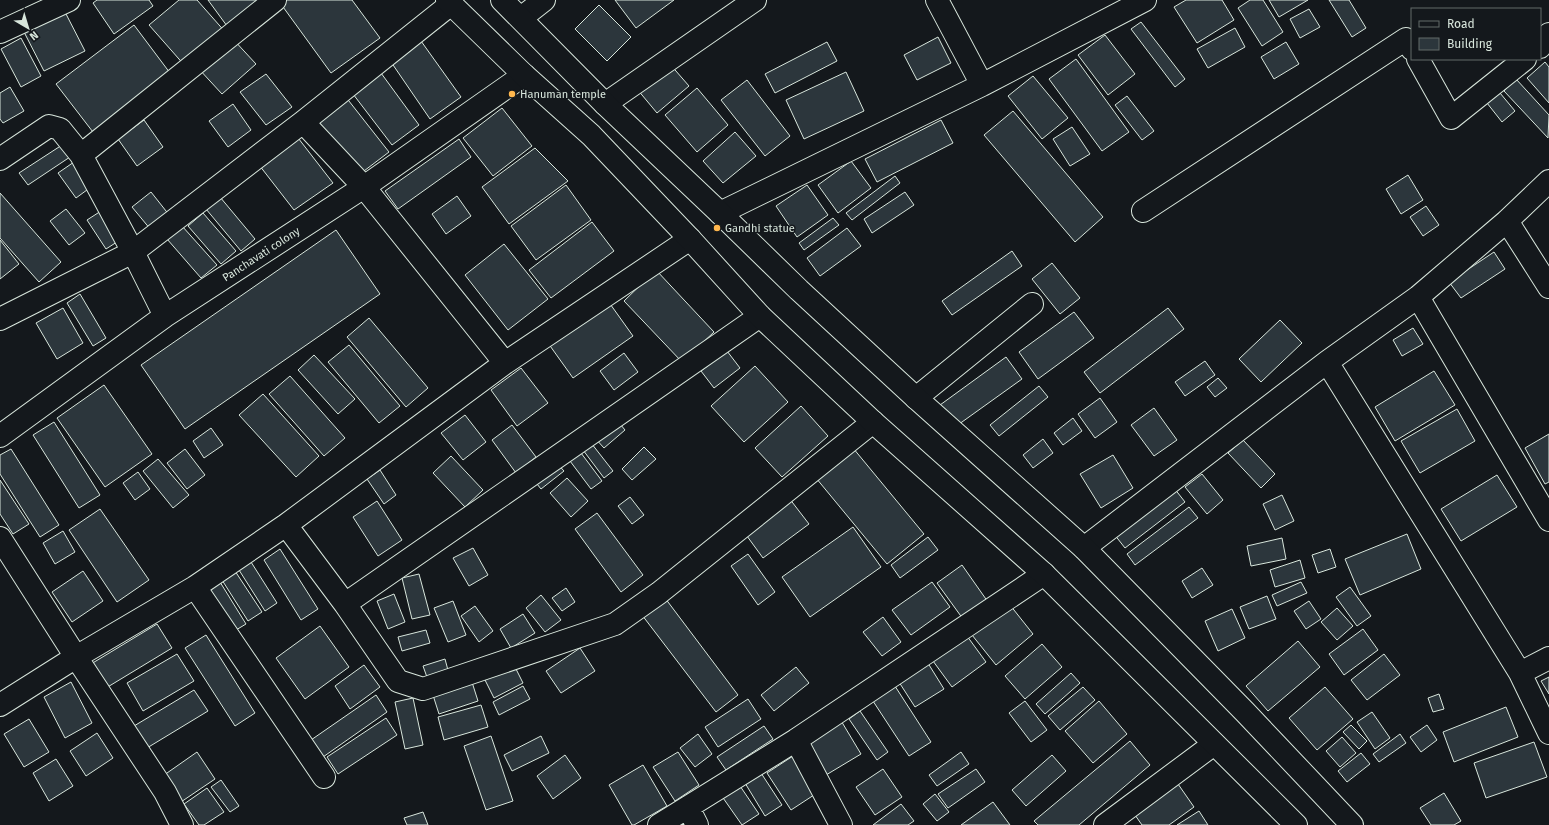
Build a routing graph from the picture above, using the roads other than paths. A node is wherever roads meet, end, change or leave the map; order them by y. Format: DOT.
graph roads {
  1 [pos="69,0"];
  2 [pos="275,0"];
  3 [pos="502,0"];
  4 [pos="544,0"];
  5 [pos="755,0"];
  6 [pos="937,0"];
  7 [pos="1145,0"];
  8 [pos="449,2"];
  9 [pos="521,18"];
  10 [pos="0,32"];
  11 [pos="1549,34"];
  12 [pos="1541,46"];
  13 [pos="1411,47"];
  14 [pos="1419,60"];
  15 [pos="1525,60"];
  16 [pos="524,75"];
  17 [pos="982,85"];
  18 [pos="605,104"];
  19 [pos="303,122"];
  20 [pos="81,155"];
  21 [pos="0,159"];
  22 [pos="1549,181"];
  23 [pos="364,187"];
  24 [pos="1143,211"];
  25 [pos="720,213"];
  26 [pos="1507,221"];
  27 [pos="690,239"];
  28 [pos="133,252"];
  29 [pos="1549,288"];
  30 [pos="1418,297"];
  31 [pos="1032,304"];
  32 [pos="165,316"];
  33 [pos="760,316"];
  34 [pos="0,319"];
  35 [pos="1327,362"];
  36 [pos="505,363"];
  37 [pos="916,398"];
  38 [pos="873,422"];
  39 [pos="0,436"];
  40 [pos="1549,520"];
  41 [pos="286,525"];
  42 [pos="0,538"];
  43 [pos="1084,548"];
  44 [pos="1044,574"];
  45 [pos="195,587"];
  46 [pos="346,604"];
  47 [pos="76,657"];
  48 [pos="1549,658"];
  49 [pos="1520,673"];
  50 [pos="0,705"];
  51 [pos="1549,733"];
  52 [pos="796,740"];
  53 [pos="1214,744"];
  54 [pos="324,777"];
  55 [pos="692,816"];
  56 [pos="182,825"];
  57 [pos="659,825"];
  58 [pos="841,825"];
  59 [pos="1106,825"];
  60 [pos="1296,825"];
  61 [pos="1352,825"];
  1 -- 10 [label="street"];
  2 -- 20 [label="street"];
  3 -- 9 [label="street"];
  4 -- 9 [label="street"];
  5 -- 18 [label="street"];
  6 -- 17 [label="street"];
  7 -- 17 [label="street"];
  8 -- 16 [label="street"];
  8 -- 19 [label="street"];
  9 -- 18 [label="street"];
  11 -- 12 [label="street"];
  13 -- 24 [label="street"];
  14 -- 15 [label="street"];
  16 -- 23 [label="street, Panchavati colony"];
  16 -- 27 [label="street"];
  17 -- 25 [label="street"];
  18 -- 25 [label="street"];
  19 -- 23 [label="street"];
  19 -- 28 [label="street"];
  20 -- 21 [label="street"];
  20 -- 28 [label="street"];
  22 -- 26 [label="street"];
  23 -- 32 [label="street, Panchavati colony"];
  23 -- 36 [label="street"];
  25 -- 37 [label="street"];
  26 -- 29 [label="street"];
  26 -- 30 [label="street"];
  27 -- 33 [label="street"];
  27 -- 36 [label="street"];
  28 -- 32 [label="street"];
  28 -- 34 [label="street"];
  30 -- 35 [label="street"];
  30 -- 40 [label="street"];
  31 -- 37 [label="street"];
  32 -- 39 [label="street, Panchavati colony"];
  33 -- 38 [label="street"];
  33 -- 46 [label="street"];
  35 -- 43 [label="street"];
  35 -- 49 [label="street"];
  36 -- 41 [label="street"];
  37 -- 43 [label="street"];
  38 -- 44 [label="street"];
  38 -- 46 [label="street"];
  41 -- 45 [label="street"];
  41 -- 46 [label="street"];
  42 -- 47 [label="street"];
  43 -- 61 [label="street"];
  44 -- 52 [label="street"];
  44 -- 53 [label="street"];
  45 -- 47 [label="street"];
  45 -- 54 [label="street"];
  47 -- 50 [label="street"];
  47 -- 56 [label="street"];
  48 -- 49 [label="street"];
  49 -- 51 [label="street"];
  52 -- 55 [label="street"];
  52 -- 58 [label="street"];
  53 -- 59 [label="street"];
  53 -- 60 [label="street"];
  55 -- 57 [label="street"];
}
